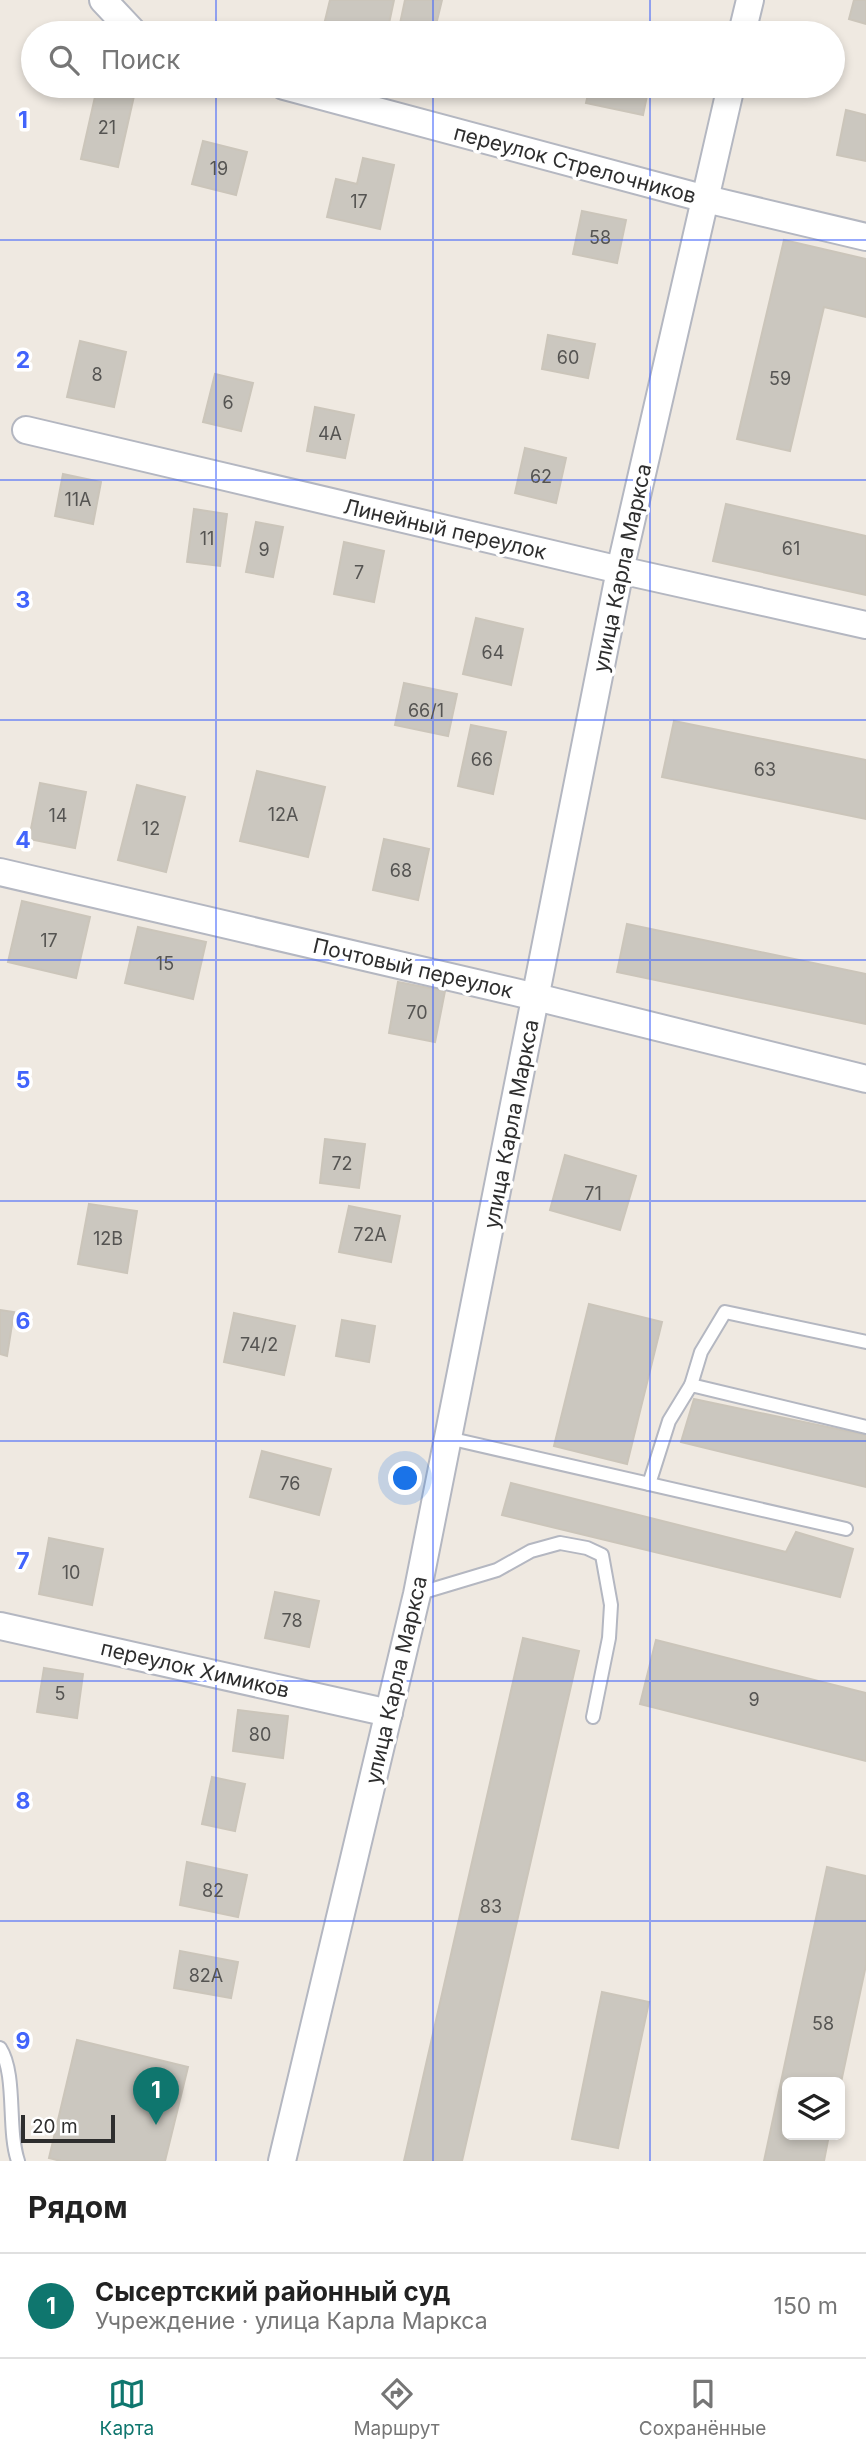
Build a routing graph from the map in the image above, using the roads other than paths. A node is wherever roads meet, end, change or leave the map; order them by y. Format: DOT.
graph roads {
  1 [pos="103,0"];
  2 [pos="750,0"];
  3 [pos="123,21"];
  4 [pos="746,21"];
  5 [pos="329,98"];
  6 [pos="728,98"];
  7 [pos="706,199"];
  8 [pos="866,237"];
  9 [pos="26,430"];
  10 [pos="620,570"];
  11 [pos="866,625"];
  12 [pos="0,872"];
  13 [pos="536,997"];
  14 [pos="866,1079"];
  15 [pos="866,1342"];
  16 [pos="691,1385"];
  17 [pos="866,1427"];
  18 [pos="448,1438"];
  19 [pos="649,1484"];
  20 [pos="846,1529"];
  21 [pos="417,1594"];
  22 [pos="0,1626"];
  23 [pos="389,1713"];
  24 [pos="593,1717"];
  25 [pos="0,2048"];
  26 [pos="18,2161"];
  27 [pos="282,2161"];
  1 -- 3 [label="street"];
  2 -- 4 [label="street"];
  5 -- 7 [label="street, переулок Стрелочников"];
  6 -- 7 [label="street, улица Карла Маркса"];
  7 -- 8 [label="street, переулок Стрелочников"];
  7 -- 10 [label="street, улица Карла Маркса"];
  9 -- 10 [label="street, Линейный переулок"];
  10 -- 11 [label="street, Линейный переулок"];
  10 -- 13 [label="street, улица Карла Маркса"];
  12 -- 13 [label="street, Почтовый переулок"];
  13 -- 14 [label="street, Почтовый переулок"];
  13 -- 18 [label="street, улица Карла Маркса"];
  15 -- 16 [label="lane"];
  16 -- 17 [label="lane"];
  16 -- 19 [label="lane"];
  18 -- 19 [label="lane"];
  18 -- 21 [label="street, улица Карла Маркса"];
  19 -- 20 [label="lane"];
  21 -- 23 [label="street, улица Карла Маркса"];
  21 -- 24 [label="lane"];
  22 -- 23 [label="street, переулок Химиков"];
  23 -- 27 [label="street, улица Карла Маркса"];
  25 -- 26 [label="lane"];
}
